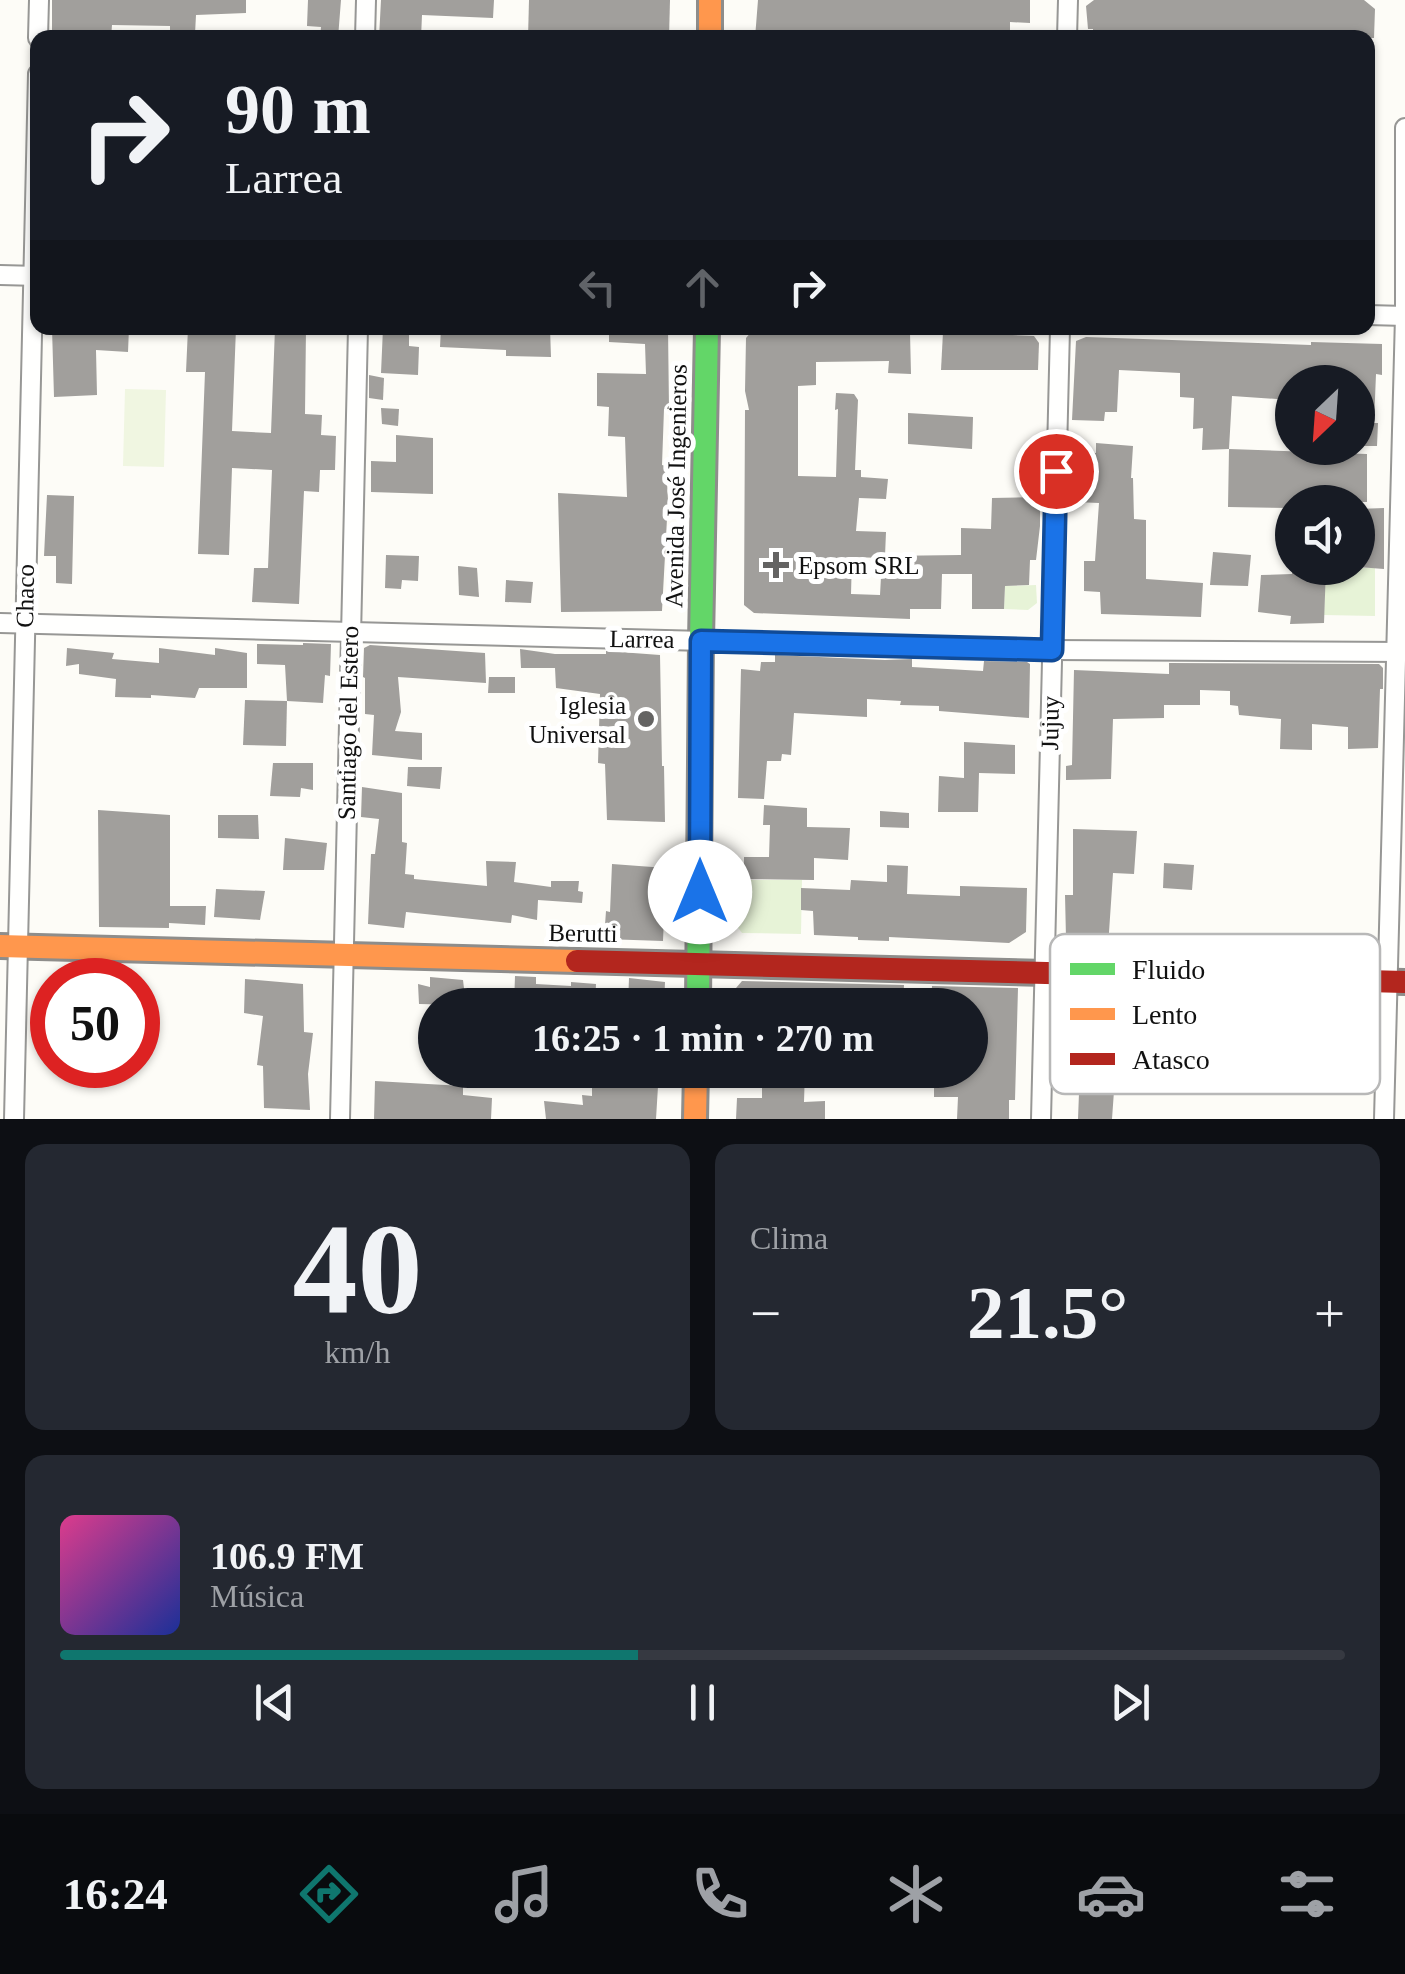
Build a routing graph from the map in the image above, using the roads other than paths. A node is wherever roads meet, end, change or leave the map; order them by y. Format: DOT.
graph roads {
  1 [pos="39,0"];
  2 [pos="366,0"];
  3 [pos="710,0"];
  4 [pos="1068,0"];
  5 [pos="38,30"];
  6 [pos="365,30"];
  7 [pos="710,30"];
  8 [pos="1067,30"];
  9 [pos="1405,128"];
  10 [pos="0,275"];
  11 [pos="30,276"];
  12 [pos="1375,315"];
  13 [pos="1405,316"];
  14 [pos="33,335"];
  15 [pos="358,335"];
  16 [pos="707,335"];
  17 [pos="1060,335"];
  18 [pos="0,623"];
  19 [pos="24,624"];
  20 [pos="350,633"];
  21 [pos="701,641"];
  22 [pos="1052,650"];
  23 [pos="1400,652"];
  24 [pos="8,946"];
  25 [pos="342,954"];
  26 [pos="699,963"];
  27 [pos="1044,972"];
  28 [pos="1050,972"];
  29 [pos="1396,981"];
  30 [pos="698,988"];
  31 [pos="696,1088"];
  32 [pos="14,1119"];
  33 [pos="340,1119"];
  34 [pos="695,1119"];
  35 [pos="1041,1119"];
  36 [pos="1384,1119"];
  1 -- 5 [label="street"];
  2 -- 6 [label="street"];
  3 -- 7 [label="street"];
  4 -- 8 [label="street"];
  9 -- 13 [label="street"];
  10 -- 11 [label="street"];
  12 -- 13 [label="street"];
  13 -- 23 [label="street"];
  14 -- 19 [label="street, Chaco"];
  15 -- 20 [label="street, Santiago del Estero"];
  16 -- 21 [label="street, Avenida José Ingenieros"];
  17 -- 22 [label="street, Jujuy"];
  18 -- 19 [label="street, Larrea"];
  19 -- 20 [label="street, Larrea"];
  19 -- 24 [label="street, Chaco"];
  20 -- 21 [label="street, Larrea"];
  20 -- 25 [label="street, Santiago del Estero"];
  21 -- 22 [label="street, Larrea"];
  21 -- 26 [label="street, Avenida José Ingenieros"];
  22 -- 23 [label="street, Larrea"];
  22 -- 27 [label="street, Jujuy"];
  23 -- 29 [label="street"];
  24 -- 25 [label="street, Berutti"];
  24 -- 32 [label="street, Chaco"];
  25 -- 26 [label="street, Berutti"];
  25 -- 33 [label="street, Santiago del Estero"];
  26 -- 27 [label="street, Berutti"];
  26 -- 30 [label="street, Avenida José Ingenieros"];
  27 -- 28 [label="street, Berutti"];
  27 -- 35 [label="street, Jujuy"];
  29 -- 36 [label="street"];
  31 -- 34 [label="street"];
}
